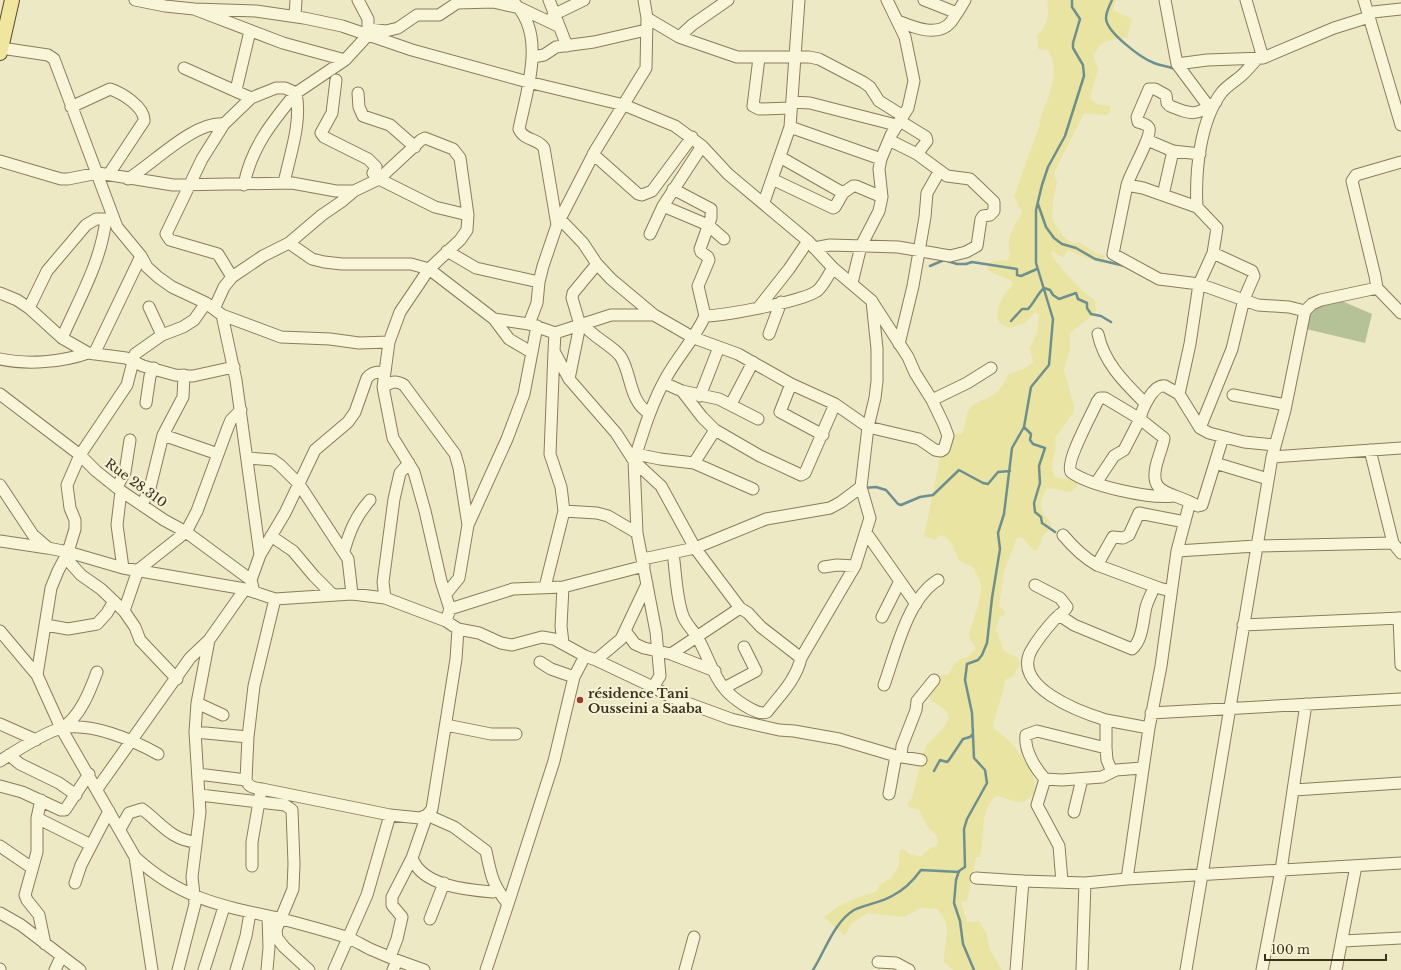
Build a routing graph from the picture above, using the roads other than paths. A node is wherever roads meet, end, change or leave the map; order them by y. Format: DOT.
graph roads {
  1 [pos="12,0"];
  2 [pos="135,0"];
  3 [pos="296,0"];
  4 [pos="358,0"];
  5 [pos="511,0"];
  6 [pos="549,0"];
  7 [pos="584,0"];
  8 [pos="644,0"];
  9 [pos="728,0"];
  10 [pos="799,0"];
  11 [pos="887,0"];
  12 [pos="924,0"];
  13 [pos="965,0"];
  14 [pos="1165,0"];
  15 [pos="1246,0"];
  16 [pos="1364,0"];
  17 [pos="1369,0"];
  18 [pos="456,1"];
  19 [pos="215,5"];
  20 [pos="520,8"];
  21 [pos="194,9"];
  22 [pos="1401,9"];
  23 [pos="957,13"];
  24 [pos="554,15"];
  25 [pos="1371,15"];
  26 [pos="295,16"];
  27 [pos="647,18"];
  28 [pos="898,20"];
  29 [pos="558,26"];
  30 [pos="646,30"];
  31 [pos="250,32"];
  32 [pos="368,32"];
  33 [pos="679,37"];
  34 [pos="567,46"];
  35 [pos="1,50"];
  36 [pos="533,57"];
  37 [pos="759,58"];
  38 [pos="796,58"];
  39 [pos="1261,58"];
  40 [pos="345,60"];
  41 [pos="1177,64"];
  42 [pos="184,68"];
  43 [pos="336,80"];
  44 [pos="528,82"];
  45 [pos="236,90"];
  46 [pos="1399,90"];
  47 [pos="296,93"];
  48 [pos="358,93"];
  49 [pos="251,98"];
  50 [pos="1401,103"];
  51 [pos="624,105"];
  52 [pos="792,105"];
  53 [pos="1212,105"];
  54 [pos="71,107"];
  55 [pos="900,121"];
  56 [pos="224,124"];
  57 [pos="1401,126"];
  58 [pos="790,127"];
  59 [pos="692,138"];
  60 [pos="888,140"];
  61 [pos="1147,140"];
  62 [pos="702,146"];
  63 [pos="415,147"];
  64 [pos="1172,151"];
  65 [pos="593,154"];
  66 [pos="917,154"];
  67 [pos="1200,154"];
  68 [pos="780,157"];
  69 [pos="881,159"];
  70 [pos="0,161"];
  71 [pos="1401,162"];
  72 [pos="939,172"];
  73 [pos="104,174"];
  74 [pos="128,179"];
  75 [pos="379,179"];
  76 [pos="772,179"];
  77 [pos="284,183"];
  78 [pos="191,185"];
  79 [pos="244,185"];
  80 [pos="1127,185"];
  81 [pos="673,189"];
  82 [pos="354,191"];
  83 [pos="843,193"];
  84 [pos="1163,195"];
  85 [pos="882,197"];
  86 [pos="764,202"];
  87 [pos="663,206"];
  88 [pos="1197,207"];
  89 [pos="468,215"];
  90 [pos="110,219"];
  91 [pos="559,222"];
  92 [pos="708,226"];
  93 [pos="650,234"];
  94 [pos="724,239"];
  95 [pos="289,243"];
  96 [pos="811,244"];
  97 [pos="861,246"];
  98 [pos="448,251"];
  99 [pos="918,252"];
  100 [pos="1213,253"];
  101 [pos="141,256"];
  102 [pos="597,264"];
  103 [pos="833,268"];
  104 [pos="429,269"];
  105 [pos="232,277"];
  106 [pos="539,282"];
  107 [pos="852,283"];
  108 [pos="1199,284"];
  109 [pos="1377,288"];
  110 [pos="0,293"];
  111 [pos="1244,299"];
  112 [pos="872,301"];
  113 [pos="780,302"];
  114 [pos="148,307"];
  115 [pos="759,307"];
  116 [pos="29,308"];
  117 [pos="214,309"];
  118 [pos="1305,311"];
  119 [pos="1401,313"];
  120 [pos="654,315"];
  121 [pos="705,316"];
  122 [pos="494,319"];
  123 [pos="533,324"];
  124 [pos="582,325"];
  125 [pos="555,333"];
  126 [pos="769,334"];
  127 [pos="1098,334"];
  128 [pos="162,335"];
  129 [pos="62,338"];
  130 [pos="694,338"];
  131 [pos="389,342"];
  132 [pos="899,344"];
  133 [pos="719,347"];
  134 [pos="554,351"];
  135 [pos="531,352"];
  136 [pos="91,353"];
  137 [pos="0,359"];
  138 [pos="133,361"];
  139 [pos="753,362"];
  140 [pos="234,367"];
  141 [pos="154,368"];
  142 [pos="991,368"];
  143 [pos="384,372"];
  144 [pos="184,376"];
  145 [pos="569,379"];
  146 [pos="664,383"];
  147 [pos="791,384"];
  148 [pos="383,387"];
  149 [pos="682,391"];
  150 [pos="0,394"];
  151 [pos="1179,394"];
  152 [pos="1233,395"];
  153 [pos="700,396"];
  154 [pos="932,400"];
  155 [pos="146,403"];
  156 [pos="1145,403"];
  157 [pos="731,404"];
  158 [pos="835,404"];
  159 [pos="1286,405"];
  160 [pos="241,410"];
  161 [pos="650,413"];
  162 [pos="758,419"];
  163 [pos="1140,419"];
  164 [pos="868,427"];
  165 [pos="1200,428"];
  166 [pos="716,430"];
  167 [pos="163,435"];
  168 [pos="823,435"];
  169 [pos="1223,437"];
  170 [pos="130,440"];
  171 [pos="1275,445"];
  172 [pos="1401,448"];
  173 [pos="1370,450"];
  174 [pos="218,454"];
  175 [pos="80,455"];
  176 [pos="635,457"];
  177 [pos="1272,457"];
  178 [pos="248,458"];
  179 [pos="409,463"];
  180 [pos="694,463"];
  181 [pos="1215,463"];
  182 [pos="1268,479"];
  183 [pos="1096,483"];
  184 [pos="299,484"];
  185 [pos="0,485"];
  186 [pos="861,486"];
  187 [pos="119,489"];
  188 [pos="753,489"];
  189 [pos="1174,496"];
  190 [pos="370,500"];
  191 [pos="1190,502"];
  192 [pos="142,505"];
  193 [pos="564,511"];
  194 [pos="1185,522"];
  195 [pos="468,525"];
  196 [pos="186,532"];
  197 [pos="637,533"];
  198 [pos="866,534"];
  199 [pos="1063,535"];
  200 [pos="272,536"];
  201 [pos="0,541"];
  202 [pos="1393,543"];
  203 [pos="1256,546"];
  204 [pos="48,548"];
  205 [pos="695,548"];
  206 [pos="344,551"];
  207 [pos="1177,551"];
  208 [pos="673,553"];
  209 [pos="1401,553"];
  210 [pos="67,555"];
  211 [pos="260,555"];
  212 [pos="643,562"];
  213 [pos="1097,565"];
  214 [pos="855,566"];
  215 [pos="824,567"];
  216 [pos="123,568"];
  217 [pos="138,570"];
  218 [pos="938,580"];
  219 [pos="900,581"];
  220 [pos="647,584"];
  221 [pos="1035,585"];
  222 [pos="563,586"];
  223 [pos="250,587"];
  224 [pos="545,587"];
  225 [pos="1154,587"];
  226 [pos="1171,591"];
  227 [pos="352,594"];
  228 [pos="446,594"];
  229 [pos="333,596"];
  230 [pos="385,598"];
  231 [pos="275,599"];
  232 [pos="114,601"];
  233 [pos="916,604"];
  234 [pos="740,608"];
  235 [pos="450,610"];
  236 [pos="124,611"];
  237 [pos="1059,615"];
  238 [pos="882,617"];
  239 [pos="1400,618"];
  240 [pos="446,621"];
  241 [pos="46,625"];
  242 [pos="1243,625"];
  243 [pos="458,630"];
  244 [pos="0,631"];
  245 [pos="626,632"];
  246 [pos="697,637"];
  247 [pos="209,640"];
  248 [pos="563,643"];
  249 [pos="744,647"];
  250 [pos="658,651"];
  251 [pos="671,654"];
  252 [pos="585,656"];
  253 [pos="801,658"];
  254 [pos="596,660"];
  255 [pos="540,662"];
  256 [pos="1401,664"];
  257 [pos="715,671"];
  258 [pos="97,672"];
  259 [pos="37,675"];
  260 [pos="574,677"];
  261 [pos="177,679"];
  262 [pos="934,680"];
  263 [pos="884,685"];
  264 [pos="653,687"];
  265 [pos="724,688"];
  266 [pos="1401,699"];
  267 [pos="197,703"];
  268 [pos="1306,704"];
  269 [pos="1228,709"];
  270 [pos="1151,713"];
  271 [pos="223,715"];
  272 [pos="1106,720"];
  273 [pos="0,724"];
  274 [pos="446,725"];
  275 [pos="61,728"];
  276 [pos="1149,728"];
  277 [pos="195,732"];
  278 [pos="516,734"];
  279 [pos="248,736"];
  280 [pos="36,740"];
  281 [pos="131,740"];
  282 [pos="1106,748"];
  283 [pos="158,754"];
  284 [pos="898,756"];
  285 [pos="5,758"];
  286 [pos="921,760"];
  287 [pos="1142,768"];
  288 [pos="1112,772"];
  289 [pos="88,774"];
  290 [pos="198,774"];
  291 [pos="1044,779"];
  292 [pos="1082,779"];
  293 [pos="246,780"];
  294 [pos="1401,783"];
  295 [pos="0,786"];
  296 [pos="97,789"];
  297 [pos="262,789"];
  298 [pos="1294,790"];
  299 [pos="76,794"];
  300 [pos="889,794"];
  301 [pos="200,795"];
  302 [pos="41,800"];
  303 [pos="259,803"];
  304 [pos="109,811"];
  305 [pos="1074,812"];
  306 [pos="390,815"];
  307 [pos="427,815"];
  308 [pos="37,818"];
  309 [pos="120,829"];
  310 [pos="196,842"];
  311 [pos="91,845"];
  312 [pos="0,846"];
  313 [pos="135,857"];
  314 [pos="412,858"];
  315 [pos="1401,863"];
  316 [pos="252,866"];
  317 [pos="1356,866"];
  318 [pos="32,868"];
  319 [pos="1281,870"];
  320 [pos="1200,874"];
  321 [pos="976,878"];
  322 [pos="1127,879"];
  323 [pos="1023,881"];
  324 [pos="1062,882"];
  325 [pos="75,883"];
  326 [pos="444,883"];
  327 [pos="1085,883"];
  328 [pos="496,889"];
  329 [pos="195,896"];
  330 [pos="508,904"];
  331 [pos="224,907"];
  332 [pos="0,913"];
  333 [pos="250,913"];
  334 [pos="273,918"];
  335 [pos="430,919"];
  336 [pos="694,937"];
  337 [pos="348,938"];
  338 [pos="1401,938"];
  339 [pos="1343,941"];
  340 [pos="45,944"];
  341 [pos="61,956"];
  342 [pos="393,962"];
  343 [pos="878,962"];
  344 [pos="55,970"];
  345 [pos="80,970"];
  346 [pos="152,970"];
  347 [pos="178,970"];
  348 [pos="204,970"];
  349 [pos="236,970"];
  350 [pos="267,970"];
  351 [pos="309,970"];
  352 [pos="334,970"];
  353 [pos="424,970"];
  354 [pos="486,970"];
  355 [pos="685,970"];
  356 [pos="909,970"];
  357 [pos="1016,970"];
  358 [pos="1082,970"];
  359 [pos="1186,970"];
  360 [pos="1262,970"];
  361 [pos="1336,970"];
  1 -- 35 [label="main road"];
  2 -- 21 [label="street"];
  3 -- 26 [label="street"];
  4 -- 32 [label="street"];
  5 -- 20 [label="street"];
  6 -- 24 [label="street"];
  7 -- 24 [label="street"];
  8 -- 27 [label="street"];
  9 -- 33 [label="street"];
  10 -- 38 [label="street"];
  11 -- 28 [label="street"];
  12 -- 23 [label="street"];
  13 -- 23 [label="street"];
  14 -- 41 [label="street"];
  15 -- 39 [label="street"];
  16 -- 25 [label="street"];
  17 -- 25 [label="street"];
  18 -- 20 [label="street"];
  18 -- 32 [label="street"];
  19 -- 21 [label="street"];
  19 -- 26 [label="street"];
  20 -- 29 [label="street"];
  20 -- 36 [label="street"];
  21 -- 31 [label="street"];
  22 -- 25 [label="street"];
  23 -- 28 [label="street"];
  24 -- 29 [label="street"];
  25 -- 39 [label="street"];
  25 -- 46 [label="street"];
  25 -- 57 [label="street"];
  26 -- 32 [label="street"];
  27 -- 30 [label="street"];
  27 -- 33 [label="street"];
  28 -- 55 [label="street"];
  29 -- 34 [label="street"];
  30 -- 34 [label="street"];
  30 -- 51 [label="street"];
  31 -- 40 [label="street"];
  31 -- 45 [label="street"];
  32 -- 40 [label="street"];
  32 -- 44 [label="street"];
  33 -- 37 [label="street"];
  34 -- 36 [label="street"];
  35 -- 54 [label="street"];
  36 -- 44 [label="street"];
  37 -- 38 [label="street"];
  37 -- 52 [label="street"];
  38 -- 52 [label="street"];
  38 -- 55 [label="street"];
  39 -- 41 [label="street"];
  39 -- 53 [label="street"];
  40 -- 47 [label="street"];
  41 -- 53 [label="street"];
  42 -- 45 [label="street"];
  43 -- 75 [label="street"];
  44 -- 51 [label="street"];
  44 -- 91 [label="street"];
  45 -- 49 [label="street"];
  46 -- 50 [label="street"];
  47 -- 49 [label="street"];
  47 -- 77 [label="street"];
  47 -- 79 [label="street"];
  48 -- 63 [label="street"];
  49 -- 56 [label="street"];
  51 -- 59 [label="street"];
  51 -- 65 [label="street"];
  52 -- 55 [label="street"];
  52 -- 58 [label="street"];
  53 -- 61 [label="street"];
  53 -- 67 [label="street"];
  54 -- 73 [label="street"];
  54 -- 73 [label="street"];
  55 -- 60 [label="street"];
  55 -- 66 [label="street"];
  56 -- 74 [label="street"];
  56 -- 78 [label="street"];
  58 -- 68 [label="street"];
  58 -- 69 [label="street"];
  59 -- 62 [label="street"];
  59 -- 65 [label="street"];
  60 -- 66 [label="street"];
  60 -- 69 [label="street"];
  61 -- 64 [label="street"];
  61 -- 80 [label="street"];
  62 -- 81 [label="street"];
  62 -- 86 [label="street"];
  63 -- 75 [label="street"];
  63 -- 89 [label="street"];
  64 -- 67 [label="street"];
  64 -- 84 [label="street"];
  65 -- 91 [label="street"];
  66 -- 72 [label="street"];
  67 -- 88 [label="street"];
  68 -- 76 [label="street"];
  68 -- 83 [label="street"];
  69 -- 85 [label="street"];
  70 -- 73 [label="street"];
  71 -- 109 [label="street"];
  72 -- 99 [label="street"];
  72 -- 99 [label="street"];
  73 -- 74 [label="street"];
  73 -- 90 [label="street"];
  74 -- 78 [label="street"];
  75 -- 82 [label="street"];
  75 -- 89 [label="street"];
  76 -- 83 [label="street"];
  76 -- 86 [label="street"];
  77 -- 79 [label="street"];
  77 -- 82 [label="street"];
  78 -- 79 [label="street"];
  78 -- 105 [label="street"];
  80 -- 84 [label="street"];
  80 -- 108 [label="street"];
  81 -- 87 [label="street"];
  81 -- 92 [label="street"];
  82 -- 95 [label="street"];
  83 -- 85 [label="street"];
  84 -- 88 [label="street"];
  85 -- 97 [label="street"];
  86 -- 96 [label="street"];
  87 -- 92 [label="street"];
  87 -- 93 [label="street"];
  88 -- 100 [label="street"];
  89 -- 98 [label="street"];
  90 -- 101 [label="street"];
  90 -- 116 [label="street"];
  90 -- 129 [label="street"];
  91 -- 102 [label="street"];
  91 -- 106 [label="street"];
  92 -- 94 [label="street"];
  92 -- 121 [label="street"];
  95 -- 104 [label="street"];
  95 -- 105 [label="street"];
  96 -- 97 [label="street"];
  96 -- 103 [label="street"];
  96 -- 115 [label="street"];
  97 -- 99 [label="street"];
  97 -- 107 [label="street"];
  98 -- 104 [label="street"];
  98 -- 106 [label="street"];
  99 -- 132 [label="street"];
  100 -- 108 [label="street"];
  100 -- 111 [label="street"];
  101 -- 117 [label="street"];
  101 -- 136 [label="street"];
  102 -- 120 [label="street"];
  102 -- 124 [label="street"];
  103 -- 107 [label="street"];
  103 -- 113 [label="street"];
  104 -- 122 [label="street"];
  104 -- 131 [label="street"];
  105 -- 117 [label="street"];
  106 -- 123 [label="street"];
  107 -- 112 [label="street"];
  108 -- 111 [label="street"];
  108 -- 151 [label="street"];
  109 -- 118 [label="street"];
  109 -- 119 [label="street"];
  110 -- 116 [label="street"];
  111 -- 118 [label="street"];
  111 -- 165 [label="street"];
  112 -- 132 [label="street"];
  112 -- 164 [label="street"];
  113 -- 115 [label="street"];
  113 -- 126 [label="street"];
  114 -- 128 [label="street"];
  115 -- 121 [label="street"];
  116 -- 129 [label="street"];
  117 -- 128 [label="street"];
  117 -- 131 [label="street"];
  117 -- 140 [label="street"];
  118 -- 159 [label="street"];
  120 -- 124 [label="street"];
  120 -- 130 [label="street"];
  121 -- 130 [label="street"];
  122 -- 123 [label="street"];
  122 -- 135 [label="street"];
  123 -- 125 [label="street"];
  123 -- 135 [label="street"];
  124 -- 125 [label="street"];
  124 -- 145 [label="street"];
  124 -- 161 [label="street"];
  125 -- 134 [label="street"];
  127 -- 156 [label="street"];
  128 -- 138 [label="street"];
  129 -- 136 [label="street"];
  130 -- 133 [label="street"];
  130 -- 146 [label="street"];
  131 -- 143 [label="street"];
  132 -- 154 [label="street"];
  133 -- 139 [label="street"];
  133 -- 153 [label="street"];
  134 -- 145 [label="street"];
  134 -- 193 [label="street"];
  135 -- 195 [label="street"];
  136 -- 137 [label="street"];
  136 -- 138 [label="street"];
  138 -- 141 [label="street"];
  138 -- 175 [label="street"];
  139 -- 147 [label="street"];
  139 -- 157 [label="street"];
  140 -- 144 [label="street"];
  140 -- 160 [label="street"];
  141 -- 144 [label="street"];
  141 -- 155 [label="street"];
  142 -- 154 [label="street"];
  143 -- 148 [label="street"];
  143 -- 184 [label="street"];
  144 -- 167 [label="street"];
  145 -- 176 [label="street"];
  146 -- 149 [label="street"];
  146 -- 161 [label="street"];
  147 -- 158 [label="street"];
  147 -- 168 [label="street"];
  148 -- 179 [label="street"];
  148 -- 195 [label="street"];
  149 -- 153 [label="street"];
  149 -- 166 [label="street"];
  150 -- 175 [label="street, Rue 28.310"];
  151 -- 156 [label="street"];
  151 -- 165 [label="street"];
  152 -- 159 [label="street"];
  153 -- 157 [label="street"];
  154 -- 164 [label="street"];
  156 -- 163 [label="street"];
  157 -- 162 [label="street"];
  158 -- 164 [label="street"];
  158 -- 168 [label="street"];
  159 -- 171 [label="street"];
  160 -- 174 [label="street"];
  160 -- 178 [label="street"];
  161 -- 176 [label="street"];
  163 -- 183 [label="street"];
  163 -- 183 [label="street"];
  163 -- 189 [label="street"];
  164 -- 186 [label="street"];
  165 -- 169 [label="street"];
  166 -- 168 [label="street"];
  166 -- 180 [label="street"];
  167 -- 174 [label="street"];
  167 -- 192 [label="street"];
  169 -- 171 [label="street"];
  169 -- 181 [label="street"];
  170 -- 187 [label="street"];
  171 -- 177 [label="street"];
  172 -- 173 [label="street"];
  173 -- 177 [label="street"];
  173 -- 202 [label="street"];
  174 -- 196 [label="street"];
  175 -- 187 [label="street, Rue 28.310"];
  175 -- 210 [label="street"];
  176 -- 180 [label="street"];
  176 -- 197 [label="street"];
  176 -- 205 [label="street"];
  177 -- 182 [label="street"];
  178 -- 184 [label="street"];
  178 -- 211 [label="street"];
  179 -- 228 [label="street"];
  179 -- 230 [label="street"];
  180 -- 188 [label="street"];
  181 -- 182 [label="street"];
  181 -- 191 [label="street"];
  182 -- 203 [label="street"];
  183 -- 189 [label="street"];
  184 -- 200 [label="street"];
  184 -- 206 [label="street"];
  185 -- 204 [label="street"];
  186 -- 198 [label="street"];
  186 -- 205 [label="street"];
  187 -- 192 [label="street, Rue 28.310"];
  187 -- 216 [label="street"];
  189 -- 191 [label="street"];
  190 -- 206 [label="street"];
  191 -- 194 [label="street"];
  192 -- 196 [label="street, Rue 28.310"];
  193 -- 197 [label="street"];
  193 -- 224 [label="street"];
  194 -- 207 [label="street"];
  194 -- 213 [label="street"];
  195 -- 228 [label="street"];
  196 -- 217 [label="street"];
  196 -- 223 [label="street, Rue 28.310"];
  197 -- 212 [label="street"];
  198 -- 214 [label="street"];
  198 -- 219 [label="street"];
  199 -- 213 [label="street"];
  200 -- 211 [label="street"];
  200 -- 229 [label="street"];
  201 -- 204 [label="street"];
  202 -- 203 [label="street"];
  202 -- 209 [label="street"];
  203 -- 207 [label="street"];
  203 -- 242 [label="street"];
  204 -- 210 [label="street"];
  205 -- 208 [label="street"];
  205 -- 234 [label="street"];
  206 -- 227 [label="street"];
  207 -- 226 [label="street"];
  208 -- 212 [label="street"];
  208 -- 246 [label="street"];
  210 -- 216 [label="street"];
  210 -- 232 [label="street"];
  210 -- 241 [label="street"];
  211 -- 223 [label="street"];
  212 -- 220 [label="street"];
  212 -- 222 [label="street"];
  213 -- 225 [label="street"];
  214 -- 215 [label="street"];
  214 -- 253 [label="street"];
  216 -- 217 [label="street"];
  217 -- 223 [label="street"];
  217 -- 236 [label="street"];
  218 -- 233 [label="street"];
  219 -- 233 [label="street"];
  219 -- 238 [label="street"];
  220 -- 245 [label="street"];
  220 -- 250 [label="street"];
  221 -- 237 [label="street"];
  222 -- 224 [label="street"];
  222 -- 248 [label="street"];
  223 -- 231 [label="street"];
  223 -- 247 [label="street"];
  224 -- 235 [label="street"];
  225 -- 226 [label="street"];
  225 -- 237 [label="street"];
  226 -- 270 [label="street"];
  227 -- 229 [label="street"];
  227 -- 230 [label="street"];
  228 -- 235 [label="street"];
  229 -- 231 [label="street"];
  230 -- 240 [label="street"];
  231 -- 279 [label="street"];
  232 -- 236 [label="street"];
  232 -- 241 [label="street"];
  233 -- 263 [label="street"];
  234 -- 246 [label="street"];
  234 -- 253 [label="street"];
  235 -- 240 [label="street"];
  236 -- 261 [label="street"];
  237 -- 272 [label="street"];
  239 -- 242 [label="street"];
  239 -- 256 [label="street"];
  240 -- 243 [label="street"];
  241 -- 259 [label="street"];
  242 -- 269 [label="street"];
  243 -- 248 [label="street"];
  243 -- 274 [label="street"];
  244 -- 259 [label="street"];
  245 -- 250 [label="street"];
  245 -- 254 [label="street"];
  246 -- 251 [label="street"];
  246 -- 257 [label="street"];
  247 -- 261 [label="street"];
  247 -- 267 [label="street"];
  248 -- 252 [label="street"];
  249 -- 265 [label="street"];
  250 -- 251 [label="street"];
  250 -- 264 [label="street"];
  251 -- 257 [label="street"];
  252 -- 254 [label="street"];
  252 -- 260 [label="street"];
  253 -- 265 [label="street"];
  254 -- 264 [label="street"];
  255 -- 260 [label="street"];
  257 -- 265 [label="street"];
  258 -- 275 [label="street"];
  259 -- 275 [label="street"];
  260 -- 330 [label="street"];
  261 -- 281 [label="street"];
  262 -- 284 [label="street"];
  264 -- 284 [label="street"];
  266 -- 268 [label="street"];
  267 -- 271 [label="street"];
  267 -- 277 [label="street"];
  268 -- 269 [label="street"];
  268 -- 298 [label="street"];
  269 -- 270 [label="street"];
  269 -- 320 [label="street"];
  270 -- 276 [label="street"];
  272 -- 276 [label="street"];
  272 -- 282 [label="street"];
  273 -- 280 [label="street"];
  274 -- 278 [label="street"];
  274 -- 307 [label="street"];
  275 -- 280 [label="street"];
  275 -- 281 [label="street"];
  275 -- 289 [label="street"];
  276 -- 287 [label="street"];
  277 -- 279 [label="street"];
  277 -- 290 [label="street"];
  279 -- 293 [label="street"];
  280 -- 285 [label="street"];
  281 -- 283 [label="street"];
  281 -- 296 [label="street"];
  282 -- 288 [label="street"];
  282 -- 291 [label="street"];
  284 -- 286 [label="street"];
  284 -- 300 [label="street"];
  285 -- 299 [label="street"];
  287 -- 288 [label="street"];
  287 -- 322 [label="street"];
  288 -- 292 [label="street"];
  289 -- 296 [label="street"];
  289 -- 299 [label="street"];
  290 -- 293 [label="street"];
  290 -- 301 [label="street"];
  291 -- 292 [label="street"];
  291 -- 324 [label="street"];
  292 -- 305 [label="street"];
  293 -- 297 [label="street"];
  294 -- 298 [label="street"];
  295 -- 302 [label="street"];
  296 -- 304 [label="street"];
  297 -- 303 [label="street"];
  297 -- 306 [label="street"];
  298 -- 319 [label="street"];
  299 -- 302 [label="street"];
  301 -- 303 [label="street"];
  301 -- 310 [label="street"];
  302 -- 308 [label="street"];
  303 -- 316 [label="street"];
  303 -- 334 [label="street"];
  304 -- 309 [label="street"];
  304 -- 311 [label="street"];
  306 -- 307 [label="street"];
  306 -- 337 [label="street"];
  307 -- 314 [label="street"];
  307 -- 328 [label="street"];
  308 -- 311 [label="street"];
  308 -- 318 [label="street"];
  309 -- 310 [label="street"];
  309 -- 313 [label="street"];
  310 -- 329 [label="street"];
  311 -- 325 [label="street"];
  312 -- 318 [label="street"];
  313 -- 329 [label="street"];
  313 -- 346 [label="street"];
  314 -- 326 [label="street"];
  314 -- 342 [label="street"];
  315 -- 317 [label="street"];
  317 -- 319 [label="street"];
  317 -- 339 [label="street"];
  318 -- 340 [label="street"];
  319 -- 320 [label="street"];
  319 -- 360 [label="street"];
  320 -- 322 [label="street"];
  320 -- 359 [label="street"];
  321 -- 323 [label="street"];
  322 -- 327 [label="street"];
  323 -- 324 [label="street"];
  323 -- 357 [label="street"];
  324 -- 327 [label="street"];
  326 -- 328 [label="street"];
  326 -- 335 [label="street"];
  327 -- 358 [label="street"];
  328 -- 330 [label="street"];
  329 -- 331 [label="street"];
  329 -- 347 [label="street"];
  330 -- 354 [label="street"];
  331 -- 333 [label="street"];
  331 -- 348 [label="street"];
  332 -- 340 [label="street"];
  333 -- 334 [label="street"];
  333 -- 349 [label="street"];
  334 -- 337 [label="street"];
  334 -- 350 [label="street"];
  334 -- 351 [label="street"];
  336 -- 355 [label="street"];
  337 -- 342 [label="street"];
  337 -- 352 [label="street"];
  338 -- 339 [label="street"];
  339 -- 361 [label="street"];
  340 -- 341 [label="street"];
  341 -- 344 [label="street"];
  341 -- 345 [label="street"];
  342 -- 353 [label="street"];
  343 -- 356 [label="street"];
}
